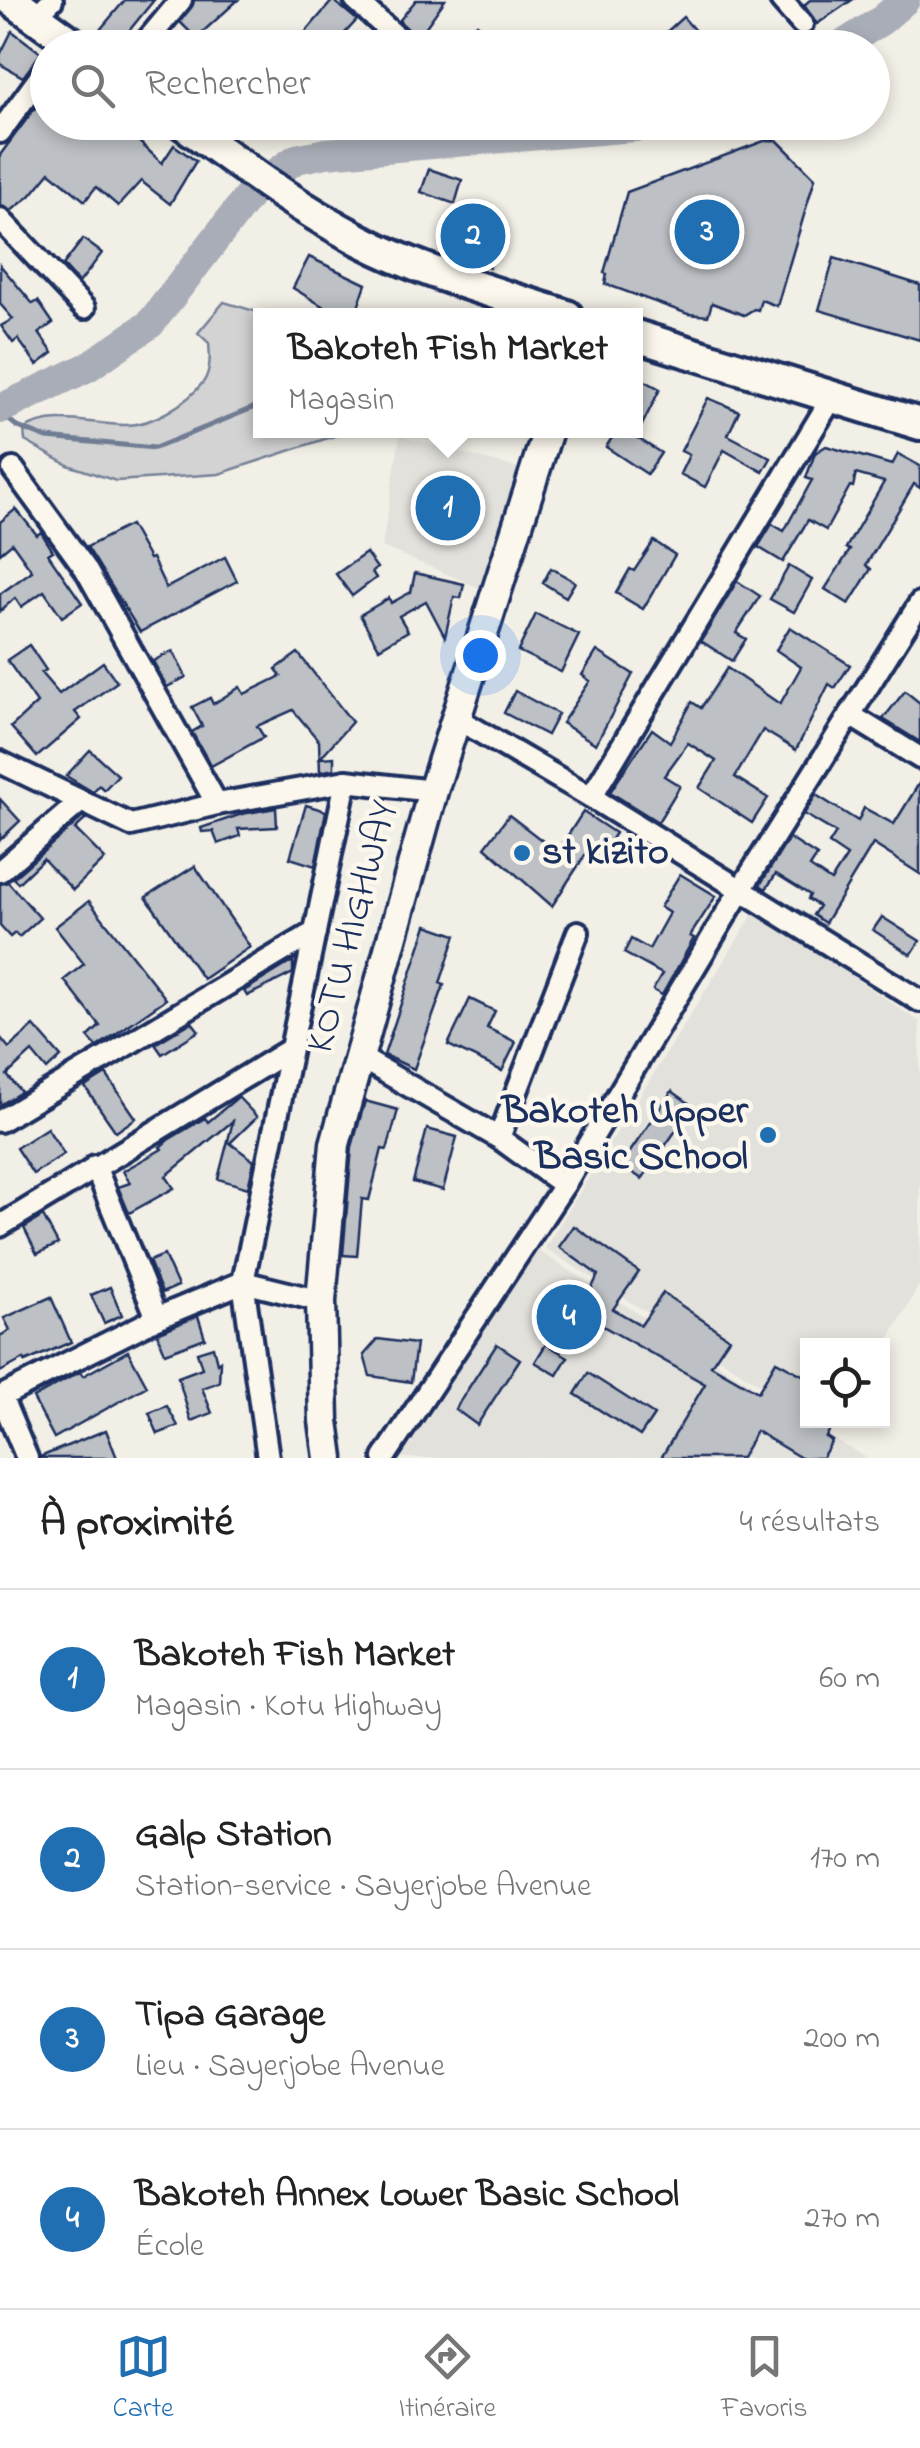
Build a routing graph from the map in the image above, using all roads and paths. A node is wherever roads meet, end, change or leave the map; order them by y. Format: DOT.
graph roads {
  1 [pos="181,0"];
  2 [pos="356,0"];
  3 [pos="781,0"];
  4 [pos="33,5"];
  5 [pos="802,24"];
  6 [pos="56,30"];
  7 [pos="156,30"];
  8 [pos="388,30"];
  9 [pos="30,91"];
  10 [pos="0,132"];
  11 [pos="206,140"];
  12 [pos="0,218"];
  13 [pos="84,308"];
  14 [pos="528,308"];
  15 [pos="643,338"];
  16 [pos="833,396"];
  17 [pos="920,424"];
  18 [pos="545,438"];
  19 [pos="13,469"];
  20 [pos="920,604"];
  21 [pos="850,715"];
  22 [pos="456,718"];
  23 [pos="920,758"];
  24 [pos="0,762"];
  25 [pos="346,781"];
  26 [pos="433,792"];
  27 [pos="592,797"];
  28 [pos="81,801"];
  29 [pos="217,804"];
  30 [pos="0,871"];
  31 [pos="740,890"];
  32 [pos="316,932"];
  33 [pos="578,932"];
  34 [pos="920,1000"];
  35 [pos="289,1050"];
  36 [pos="360,1058"];
  37 [pos="0,1121"];
  38 [pos="499,1138"];
  39 [pos="95,1166"];
  40 [pos="564,1185"];
  41 [pos="0,1226"];
  42 [pos="243,1282"];
  43 [pos="321,1301"];
  44 [pos="157,1318"];
  45 [pos="0,1396"];
  46 [pos="27,1458"];
  47 [pos="268,1458"];
  48 [pos="329,1458"];
  49 [pos="384,1458"];
  1 -- 7 [label="street"];
  2 -- 8 [label="street"];
  3 -- 5 [label="street"];
  4 -- 6 [label="main road"];
  9 -- 10 [label="street"];
  11 -- 14 [label="main road"];
  12 -- 13 [label="street"];
  15 -- 16 [label="main road"];
  16 -- 17 [label="main road"];
  16 -- 27 [label="street"];
  18 -- 22 [label="street, KOTU HIGHWAY"];
  19 -- 29 [label="street"];
  20 -- 21 [label="street"];
  21 -- 23 [label="street"];
  21 -- 31 [label="street"];
  22 -- 26 [label="street, KOTU HIGHWAY"];
  22 -- 27 [label="street"];
  24 -- 28 [label="street"];
  25 -- 26 [label="street"];
  25 -- 29 [label="street"];
  25 -- 32 [label="street"];
  26 -- 36 [label="street, KOTU HIGHWAY"];
  27 -- 31 [label="street"];
  28 -- 29 [label="street"];
  28 -- 30 [label="street"];
  31 -- 34 [label="street"];
  31 -- 40 [label="street"];
  32 -- 35 [label="street"];
  32 -- 37 [label="street"];
  33 -- 38 [label="street"];
  35 -- 39 [label="street"];
  35 -- 42 [label="street"];
  36 -- 38 [label="street"];
  36 -- 43 [label="street, KOTU HIGHWAY"];
  38 -- 40 [label="street"];
  39 -- 41 [label="street"];
  39 -- 44 [label="street"];
  40 -- 49 [label="street"];
  42 -- 43 [label="street"];
  42 -- 44 [label="street"];
  42 -- 47 [label="street"];
  43 -- 48 [label="street, KOTU HIGHWAY"];
  44 -- 45 [label="street"];
  45 -- 46 [label="street"];
}
